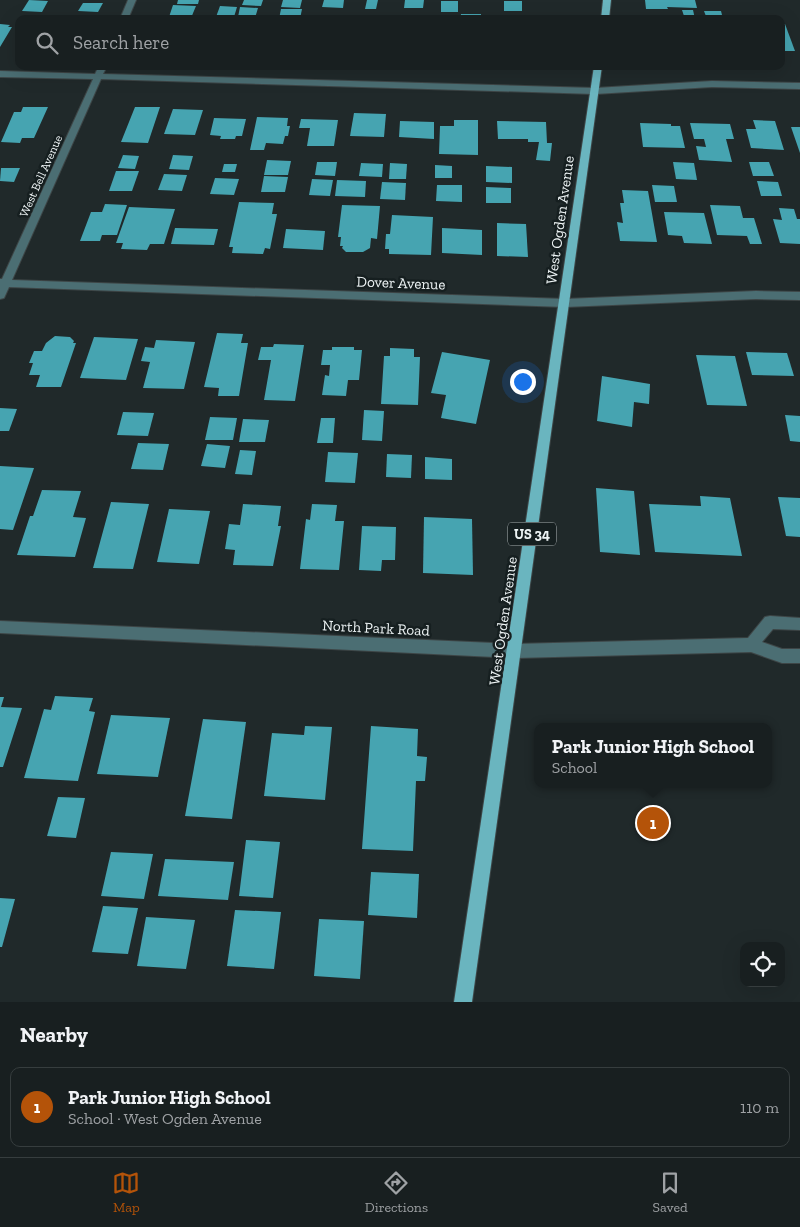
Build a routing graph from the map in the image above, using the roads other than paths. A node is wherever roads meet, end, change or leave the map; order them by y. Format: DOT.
graph roads {
  1 [pos="132,0"];
  2 [pos="607,0"];
  3 [pos="126,15"];
  4 [pos="605,15"];
  5 [pos="102,70"];
  6 [pos="598,70"];
  7 [pos="0,74"];
  8 [pos="99,77"];
  9 [pos="800,86"];
  10 [pos="595,91"];
  11 [pos="3,283"];
  12 [pos="0,295"];
  13 [pos="800,296"];
  14 [pos="565,304"];
  15 [pos="800,624"];
  16 [pos="0,627"];
  17 [pos="751,645"];
  18 [pos="515,651"];
  19 [pos="800,656"];
  20 [pos="464,1002"];
  1 -- 3 [label="street"];
  2 -- 4 [label="main road"];
  5 -- 8 [label="street, West Bell Avenue"];
  6 -- 10 [label="main road, West Ogden Avenue / US 34"];
  7 -- 8 [label="street"];
  8 -- 10 [label="street"];
  8 -- 11 [label="street, West Bell Avenue"];
  9 -- 10 [label="street"];
  10 -- 14 [label="main road, West Ogden Avenue / US 34"];
  11 -- 12 [label="street, West Bell Avenue"];
  11 -- 14 [label="street, Dover Avenue"];
  13 -- 14 [label="street, Dover Avenue"];
  14 -- 18 [label="main road, West Ogden Avenue / US 34"];
  15 -- 17 [label="street"];
  16 -- 18 [label="street, North Park Road"];
  17 -- 18 [label="street, North Park Road"];
  17 -- 19 [label="street, North Park Road"];
  18 -- 20 [label="main road, West Ogden Avenue / US 34"];
}
